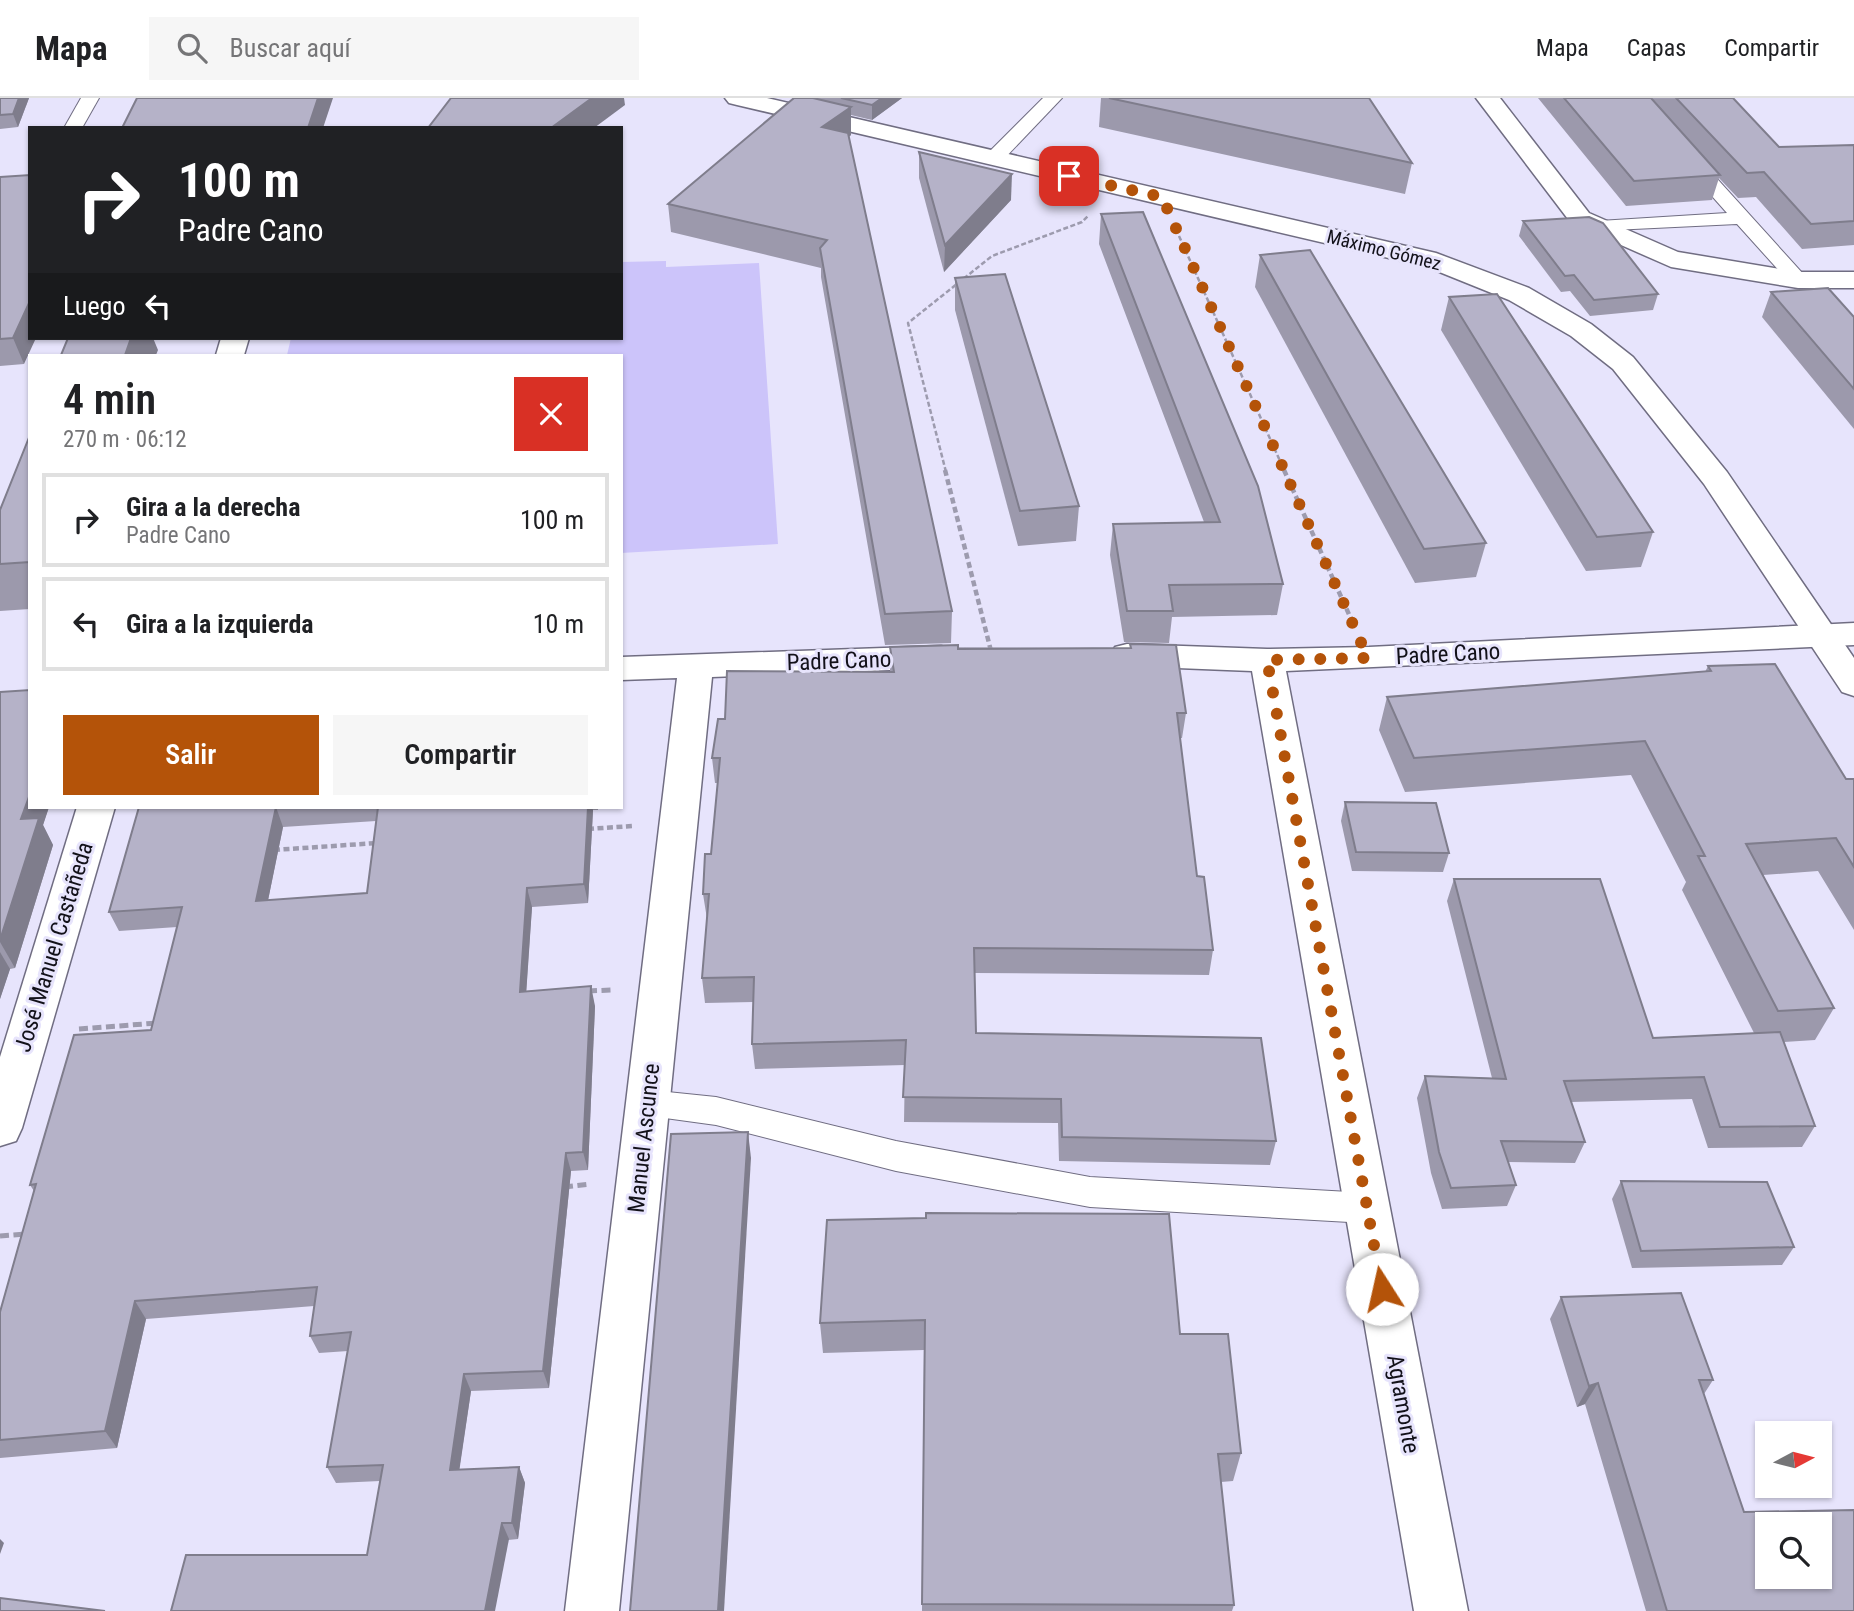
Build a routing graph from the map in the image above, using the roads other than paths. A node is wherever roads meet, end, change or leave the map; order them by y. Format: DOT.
graph roads {
  1 [pos="90,98"];
  2 [pos="737,98"];
  3 [pos="1053,98"];
  4 [pos="1488,98"];
  5 [pos="1634,98"];
  6 [pos="75,126"];
  7 [pos="993,159"];
  8 [pos="1742,218"];
  9 [pos="1599,227"];
  10 [pos="1798,280"];
  11 [pos="1854,280"];
  12 [pos="1854,635"];
  13 [pos="1820,637"];
  14 [pos="992,656"];
  15 [pos="1095,656"];
  16 [pos="1267,660"];
  17 [pos="696,666"];
  18 [pos="623,668"];
  19 [pos="1854,684"];
  20 [pos="95,809"];
  21 [pos="648,1104"];
  22 [pos="0,1128"];
  23 [pos="1367,1208"];
  24 [pos="592,1611"];
  25 [pos="1441,1611"];
  1 -- 6 [label="lane"];
  2 -- 7 [label="street, Máximo Gómez"];
  3 -- 7 [label="lane"];
  4 -- 9 [label="street"];
  5 -- 8 [label="lane"];
  7 -- 13 [label="street, Máximo Gómez"];
  8 -- 9 [label="lane"];
  8 -- 10 [label="lane"];
  9 -- 10 [label="street"];
  10 -- 11 [label="street"];
  12 -- 13 [label="street, Padre Cano"];
  13 -- 16 [label="street, Padre Cano"];
  13 -- 19 [label="street, Máximo Gómez"];
  14 -- 17 [label="street, Padre Cano"];
  15 -- 16 [label="street, Padre Cano"];
  16 -- 23 [label="street, Agramonte"];
  17 -- 18 [label="street, Padre Cano"];
  17 -- 21 [label="street, Manuel Ascunce"];
  20 -- 22 [label="street, José Manuel Castañeda"];
  21 -- 23 [label="lane"];
  21 -- 24 [label="street, Manuel Ascunce"];
  23 -- 25 [label="street, Agramonte"];
}
